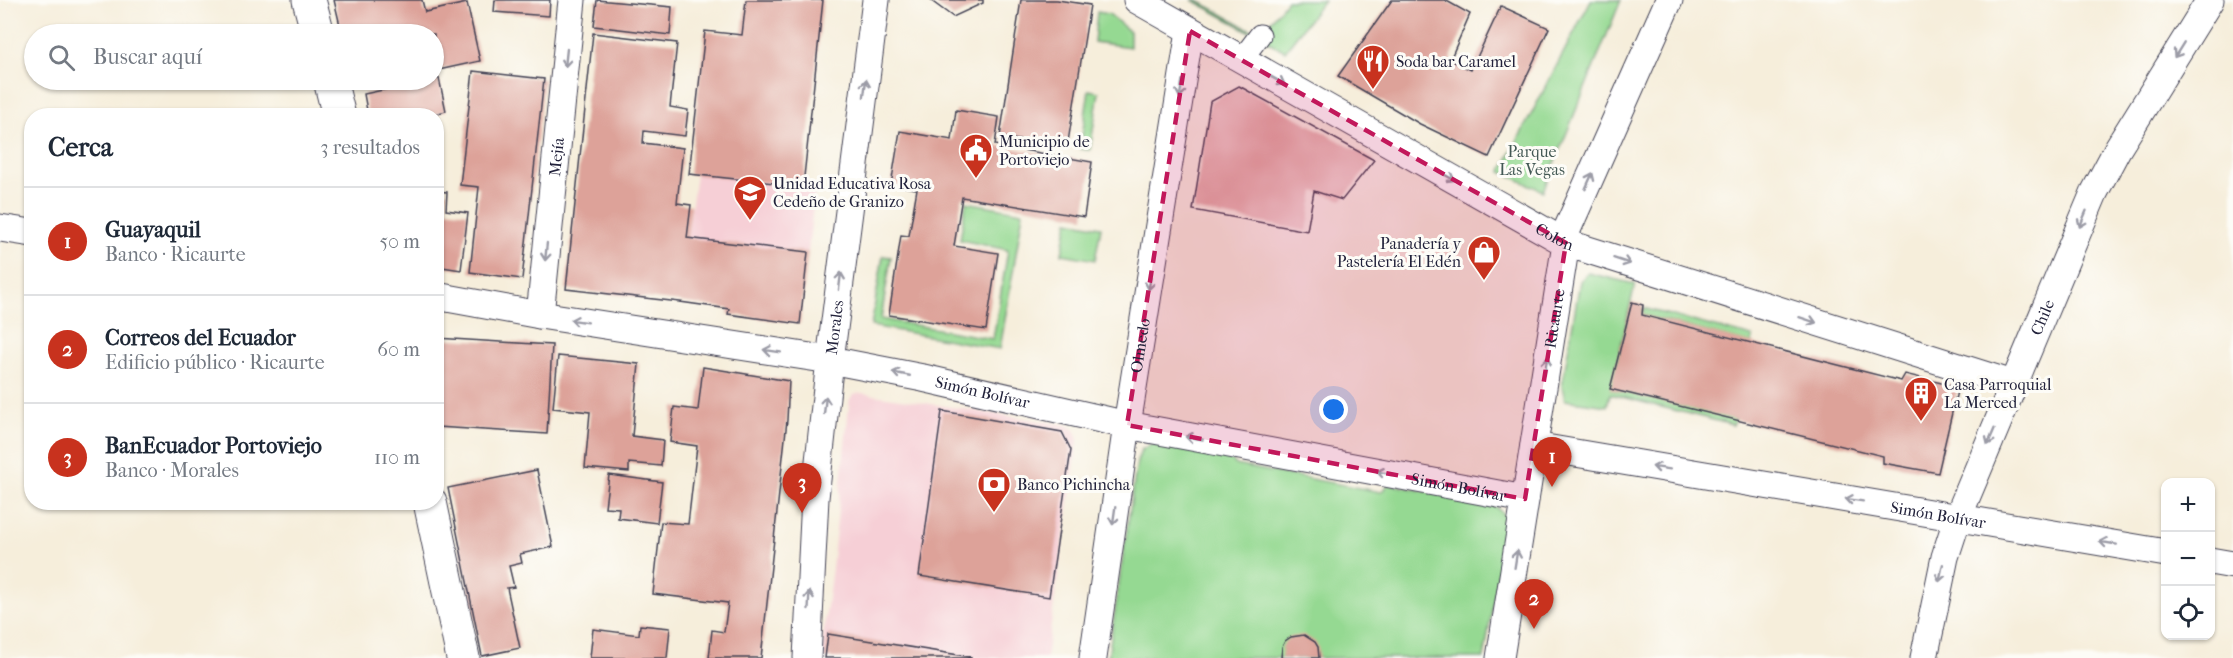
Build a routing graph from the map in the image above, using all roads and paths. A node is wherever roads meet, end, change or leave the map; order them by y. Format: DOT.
graph roads {
  1 [pos="309,0"];
  2 [pos="572,0"];
  3 [pos="876,0"];
  4 [pos="1137,0"];
  5 [pos="1669,0"];
  6 [pos="2210,0"];
  7 [pos="315,24"];
  8 [pos="1190,31"];
  9 [pos="1260,35"];
  10 [pos="1241,60"];
  11 [pos="332,90"];
  12 [pos="337,108"];
  13 [pos="0,228"];
  14 [pos="24,232"];
  15 [pos="1564,242"];
  16 [pos="444,297"];
  17 [pos="540,315"];
  18 [pos="830,360"];
  19 [pos="2013,384"];
  20 [pos="1127,425"];
  21 [pos="1534,446"];
  22 [pos="1525,500"];
  23 [pos="432,510"];
  24 [pos="1959,517"];
  25 [pos="2161,553"];
  26 [pos="2215,562"];
  27 [pos="2233,565"];
  28 [pos="463,658"];
  29 [pos="807,658"];
  30 [pos="1093,658"];
  31 [pos="1500,658"];
  32 [pos="1924,658"];
  1 -- 7 [label="street"];
  2 -- 17 [label="street, Mejía, one-way"];
  18 -- 3 [label="street, Morales, one-way"];
  4 -- 8 [label="street, Colón"];
  15 -- 5 [label="street, Ricaurte, one-way"];
  6 -- 19 [label="street, Chile, one-way"];
  8 -- 10 [label="street, Colón"];
  8 -- 20 [label="street, Olmedo, one-way"];
  9 -- 10 [label="street"];
  10 -- 15 [label="street, Colón, one-way"];
  11 -- 12 [label="street"];
  13 -- 14 [label="street"];
  15 -- 19 [label="street, Colón, one-way"];
  21 -- 15 [label="street, Ricaurte, one-way"];
  16 -- 17 [label="street, Simón Bolívar"];
  18 -- 17 [label="street, Simón Bolívar, one-way"];
  20 -- 18 [label="street, Simón Bolívar, one-way"];
  29 -- 18 [label="street, Morales, one-way"];
  19 -- 24 [label="street, Chile, one-way"];
  22 -- 20 [label="street, Simón Bolívar, one-way"];
  20 -- 30 [label="street, Olmedo, one-way"];
  21 -- 22 [label="street, Ricaurte"];
  24 -- 21 [label="street, Simón Bolívar, one-way"];
  31 -- 22 [label="street, Ricaurte, one-way"];
  23 -- 28 [label="street"];
  25 -- 24 [label="street, Simón Bolívar, one-way"];
  24 -- 32 [label="street, Chile, one-way"];
  26 -- 27 [label="street"];
}
